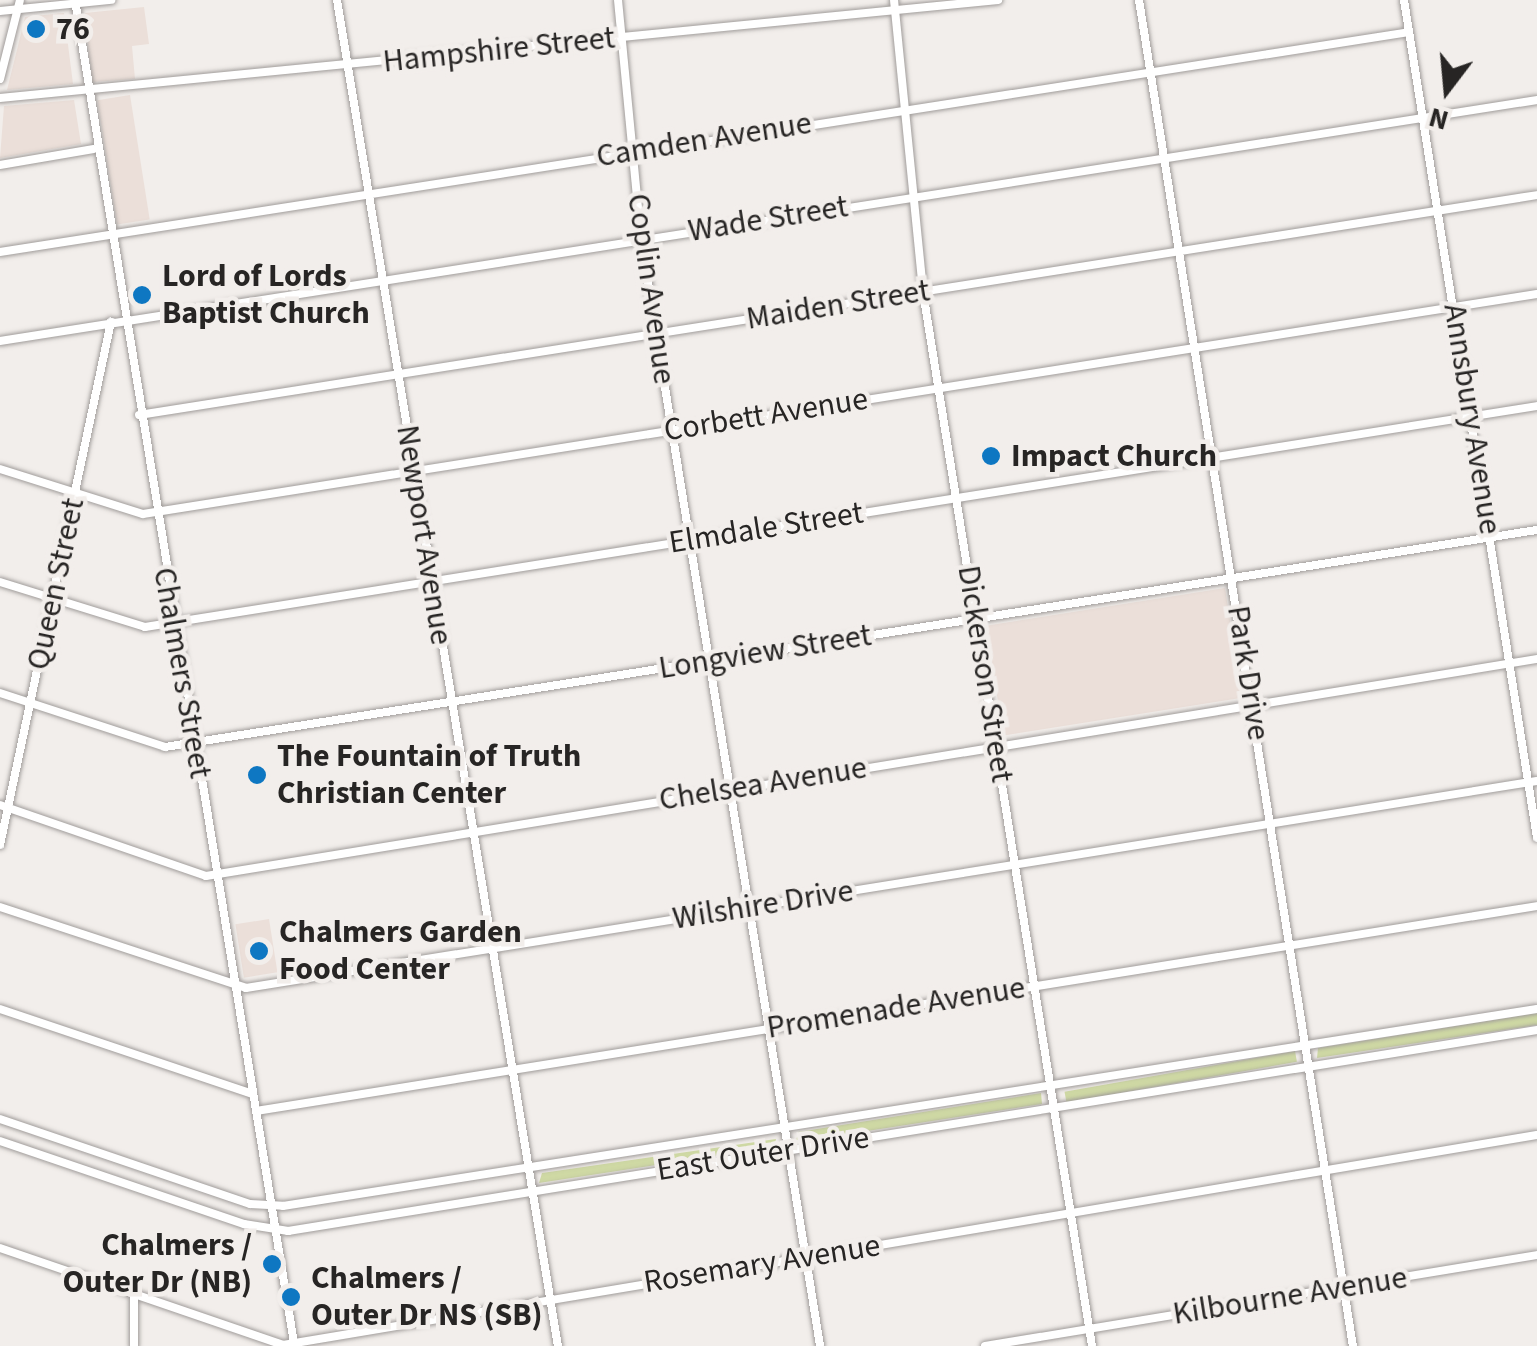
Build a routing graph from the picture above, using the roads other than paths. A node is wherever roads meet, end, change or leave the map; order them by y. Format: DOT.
graph roads {
  1 [pos="112,0"];
  2 [pos="337,0"];
  3 [pos="618,0"];
  4 [pos="894,0"];
  5 [pos="998,0"];
  6 [pos="1139,0"];
  7 [pos="1404,0"];
  8 [pos="75,2"];
  9 [pos="19,4"];
  10 [pos="0,10"];
  11 [pos="895,11"];
  12 [pos="1409,32"];
  13 [pos="621,38"];
  14 [pos="348,65"];
  15 [pos="1150,71"];
  16 [pos="0,79"];
  17 [pos="86,91"];
  18 [pos="0,98"];
  19 [pos="1537,100"];
  20 [pos="902,109"];
  21 [pos="1423,118"];
  22 [pos="94,149"];
  23 [pos="632,151"];
  24 [pos="1164,158"];
  25 [pos="0,165"];
  26 [pos="368,193"];
  27 [pos="910,196"];
  28 [pos="1537,196"];
  29 [pos="1439,211"];
  30 [pos="108,234"];
  31 [pos="640,239"];
  32 [pos="0,252"];
  33 [pos="1180,252"];
  34 [pos="382,279"];
  35 [pos="923,292"];
  36 [pos="1537,294"];
  37 [pos="1454,307"];
  38 [pos="116,322"];
  39 [pos="656,334"];
  40 [pos="0,341"];
  41 [pos="1196,348"];
  42 [pos="398,374"];
  43 [pos="938,388"];
  44 [pos="1537,406"];
  45 [pos="138,414"];
  46 [pos="1472,416"];
  47 [pos="672,430"];
  48 [pos="1214,457"];
  49 [pos="0,469"];
  50 [pos="414,470"];
  51 [pos="75,494"];
  52 [pos="956,498"];
  53 [pos="155,511"];
  54 [pos="1537,530"];
  55 [pos="1491,538"];
  56 [pos="690,540"];
  57 [pos="1233,578"];
  58 [pos="430,581"];
  59 [pos="0,582"];
  60 [pos="53,596"];
  61 [pos="976,618"];
  62 [pos="172,622"];
  63 [pos="1537,659"];
  64 [pos="710,661"];
  65 [pos="1512,663"];
  66 [pos="0,693"];
  67 [pos="451,701"];
  68 [pos="30,702"];
  69 [pos="1254,705"];
  70 [pos="194,742"];
  71 [pos="996,746"];
  72 [pos="1533,782"];
  73 [pos="730,789"];
  74 [pos="4,806"];
  75 [pos="1271,824"];
  76 [pos="472,831"];
  77 [pos="1537,838"];
  78 [pos="0,845"];
  79 [pos="1015,865"];
  80 [pos="216,875"];
  81 [pos="1537,906"];
  82 [pos="0,908"];
  83 [pos="748,908"];
  84 [pos="1289,945"];
  85 [pos="491,950"];
  86 [pos="1035,986"];
  87 [pos="235,988"];
  88 [pos="0,1009"];
  89 [pos="1537,1009"];
  90 [pos="768,1029"];
  91 [pos="1537,1030"];
  92 [pos="1304,1046"];
  93 [pos="1308,1066"];
  94 [pos="510,1070"];
  95 [pos="1052,1086"];
  96 [pos="253,1094"];
  97 [pos="1056,1108"];
  98 [pos="256,1111"];
  99 [pos="0,1119"];
  100 [pos="785,1129"];
  101 [pos="1537,1135"];
  102 [pos="0,1140"];
  103 [pos="788,1149"];
  104 [pos="1324,1170"];
  105 [pos="528,1171"];
  106 [pos="175,1178"];
  107 [pos="531,1191"];
  108 [pos="382,1192"];
  109 [pos="168,1198"];
  110 [pos="250,1204"];
  111 [pos="298,1204"];
  112 [pos="271,1207"];
  113 [pos="385,1215"];
  114 [pos="1071,1215"];
  115 [pos="244,1224"];
  116 [pos="301,1228"];
  117 [pos="274,1230"];
  118 [pos="0,1248"];
  119 [pos="1537,1255"];
  120 [pos="806,1257"];
  121 [pos="1343,1287"];
  122 [pos="134,1294"];
  123 [pos="550,1299"];
  124 [pos="1090,1328"];
  125 [pos="294,1344"];
  126 [pos="134,1346"];
  127 [pos="558,1346"];
  128 [pos="820,1346"];
  129 [pos="985,1346"];
  130 [pos="1092,1346"];
  131 [pos="1353,1346"];
  1 -- 8 [label="street"];
  2 -- 14 [label="street, Newport Avenue"];
  3 -- 13 [label="street, Coplin Avenue"];
  4 -- 11 [label="street, Dickerson Street"];
  5 -- 11 [label="street, Hampshire Street"];
  6 -- 15 [label="street, Park Drive"];
  7 -- 12 [label="street, Annsbury Avenue"];
  8 -- 9 [label="street"];
  8 -- 17 [label="street, Chalmers Street"];
  9 -- 10 [label="street"];
  9 -- 16 [label="street"];
  11 -- 13 [label="street, Hampshire Street"];
  11 -- 20 [label="street, Dickerson Street"];
  12 -- 15 [label="street, Camden Avenue"];
  12 -- 21 [label="street, Annsbury Avenue"];
  13 -- 14 [label="street, Hampshire Street"];
  13 -- 23 [label="street, Coplin Avenue"];
  14 -- 17 [label="street, Hampshire Street"];
  14 -- 26 [label="street, Newport Avenue"];
  15 -- 20 [label="street, Camden Avenue"];
  15 -- 24 [label="street, Park Drive"];
  17 -- 18 [label="street, Hampshire Street"];
  17 -- 22 [label="street, Chalmers Street"];
  19 -- 21 [label="street, Wade Street"];
  20 -- 23 [label="street, Camden Avenue"];
  20 -- 27 [label="street, Dickerson Street"];
  21 -- 24 [label="street, Wade Street"];
  21 -- 29 [label="street, Annsbury Avenue"];
  22 -- 25 [label="street"];
  22 -- 30 [label="street, Chalmers Street"];
  23 -- 26 [label="street, Camden Avenue"];
  23 -- 31 [label="street, Coplin Avenue"];
  24 -- 27 [label="street, Wade Street"];
  24 -- 33 [label="street, Park Drive"];
  26 -- 30 [label="street, Camden Avenue"];
  26 -- 34 [label="street, Newport Avenue"];
  27 -- 31 [label="street, Wade Street"];
  27 -- 35 [label="street, Dickerson Street"];
  28 -- 29 [label="street, Maiden Street"];
  29 -- 33 [label="street, Maiden Street"];
  29 -- 37 [label="street, Annsbury Avenue"];
  30 -- 32 [label="street, Camden Avenue"];
  30 -- 38 [label="street, Chalmers Street"];
  31 -- 34 [label="street, Wade Street"];
  31 -- 39 [label="street, Coplin Avenue"];
  33 -- 35 [label="street, Maiden Street"];
  33 -- 41 [label="street, Park Drive"];
  34 -- 38 [label="street, Wade Street"];
  34 -- 42 [label="street, Newport Avenue"];
  35 -- 39 [label="street, Maiden Street"];
  35 -- 43 [label="street, Dickerson Street"];
  36 -- 37 [label="street, Corbett Avenue"];
  37 -- 41 [label="street, Corbett Avenue"];
  37 -- 46 [label="street, Annsbury Avenue"];
  38 -- 40 [label="street, Wade Street"];
  38 -- 45 [label="street, Chalmers Street"];
  38 -- 51 [label="street, Queen Street"];
  39 -- 42 [label="street, Maiden Street"];
  39 -- 47 [label="street, Coplin Avenue"];
  41 -- 43 [label="street, Corbett Avenue"];
  41 -- 48 [label="street, Park Drive"];
  42 -- 45 [label="street, Maiden Street"];
  42 -- 50 [label="street, Newport Avenue"];
  43 -- 47 [label="street, Corbett Avenue"];
  43 -- 52 [label="street, Dickerson Street"];
  44 -- 46 [label="street, Elmdale Street"];
  45 -- 53 [label="street, Chalmers Street"];
  46 -- 48 [label="street, Elmdale Street"];
  46 -- 55 [label="street, Annsbury Avenue"];
  47 -- 50 [label="street, Corbett Avenue"];
  47 -- 56 [label="street, Coplin Avenue"];
  48 -- 52 [label="street, Elmdale Street"];
  48 -- 57 [label="street, Park Drive"];
  49 -- 51 [label="street, Corbett Avenue"];
  50 -- 53 [label="street, Corbett Avenue"];
  50 -- 58 [label="street, Newport Avenue"];
  51 -- 53 [label="street, Corbett Avenue"];
  51 -- 60 [label="street, Queen Street"];
  52 -- 56 [label="street, Elmdale Street"];
  52 -- 61 [label="street, Dickerson Street"];
  53 -- 62 [label="street, Chalmers Street"];
  54 -- 55 [label="street, Longview Street"];
  55 -- 57 [label="street, Longview Street"];
  55 -- 65 [label="street, Annsbury Avenue"];
  56 -- 58 [label="street, Elmdale Street"];
  56 -- 64 [label="street, Coplin Avenue"];
  57 -- 61 [label="street, Longview Street"];
  57 -- 69 [label="street, Park Drive"];
  58 -- 62 [label="street, Elmdale Street"];
  58 -- 67 [label="street, Newport Avenue"];
  59 -- 60 [label="street, Elmdale Street"];
  60 -- 62 [label="street, Elmdale Street"];
  60 -- 68 [label="street, Queen Street"];
  61 -- 64 [label="street, Longview Street"];
  61 -- 71 [label="street, Dickerson Street"];
  62 -- 70 [label="street, Chalmers Street"];
  63 -- 65 [label="street, Chelsea Avenue"];
  64 -- 67 [label="street, Longview Street"];
  64 -- 73 [label="street, Coplin Avenue"];
  65 -- 69 [label="street, Chelsea Avenue"];
  65 -- 72 [label="street, Annsbury Avenue"];
  66 -- 68 [label="street, Longview Street"];
  67 -- 70 [label="street, Longview Street"];
  67 -- 76 [label="street, Newport Avenue"];
  68 -- 70 [label="street, Longview Street"];
  68 -- 74 [label="street, Queen Street"];
  69 -- 71 [label="street, Chelsea Avenue"];
  69 -- 75 [label="street, Park Drive"];
  70 -- 80 [label="street, Chalmers Street"];
  71 -- 73 [label="street, Chelsea Avenue"];
  71 -- 79 [label="street, Dickerson Street"];
  72 -- 75 [label="street, Wilshire Drive"];
  72 -- 77 [label="street, Annsbury Avenue"];
  73 -- 76 [label="street, Chelsea Avenue"];
  73 -- 83 [label="street, Coplin Avenue"];
  74 -- 78 [label="street, Queen Street"];
  74 -- 80 [label="street, Chelsea Avenue"];
  75 -- 79 [label="street, Wilshire Drive"];
  75 -- 84 [label="street, Park Drive"];
  76 -- 80 [label="street, Chelsea Avenue"];
  76 -- 85 [label="street, Newport Avenue"];
  79 -- 83 [label="street, Wilshire Drive"];
  79 -- 86 [label="street, Dickerson Street"];
  80 -- 87 [label="street, Chalmers Street"];
  81 -- 84 [label="street, Promenade Avenue"];
  82 -- 87 [label="street, Wilshire Drive"];
  83 -- 85 [label="street, Wilshire Drive"];
  83 -- 90 [label="street, Coplin Avenue"];
  84 -- 86 [label="street, Promenade Avenue"];
  84 -- 92 [label="street, Park Drive"];
  85 -- 87 [label="street, Wilshire Drive"];
  85 -- 94 [label="street, Newport Avenue"];
  86 -- 90 [label="street, Promenade Avenue"];
  86 -- 95 [label="street, Dickerson Street"];
  87 -- 96 [label="street, Chalmers Street"];
  88 -- 96 [label="street"];
  89 -- 92 [label="street, East Outer Drive"];
  90 -- 94 [label="street, Promenade Avenue"];
  90 -- 100 [label="street, Coplin Avenue"];
  91 -- 93 [label="street, East Outer Drive"];
  92 -- 93 [label="street, Park Drive"];
  92 -- 95 [label="street, East Outer Drive"];
  93 -- 97 [label="street, East Outer Drive"];
  93 -- 104 [label="street, Park Drive"];
  94 -- 98 [label="street, Promenade Avenue"];
  94 -- 105 [label="street, Newport Avenue"];
  95 -- 97 [label="street, Dickerson Street"];
  95 -- 100 [label="street, East Outer Drive"];
  96 -- 98 [label="street, Chalmers Street"];
  97 -- 103 [label="street, East Outer Drive"];
  97 -- 114 [label="street, Dickerson Street"];
  98 -- 112 [label="street, Chalmers Street"];
  99 -- 106 [label="street, East Outer Drive"];
  100 -- 103 [label="street, Coplin Avenue"];
  100 -- 105 [label="street, East Outer Drive"];
  101 -- 104 [label="street, Rosemary Avenue"];
  102 -- 109 [label="street, East Outer Drive"];
  103 -- 107 [label="street, East Outer Drive"];
  103 -- 120 [label="street, Coplin Avenue"];
  104 -- 114 [label="street, Rosemary Avenue"];
  104 -- 121 [label="street, Park Drive"];
  105 -- 107 [label="street, Newport Avenue"];
  105 -- 108 [label="street, East Outer Drive"];
  106 -- 109 [label="street"];
  106 -- 110 [label="street, East Outer Drive"];
  107 -- 113 [label="street, East Outer Drive"];
  107 -- 123 [label="street"];
  108 -- 111 [label="street, East Outer Drive"];
  108 -- 113 [label="street"];
  109 -- 115 [label="street, East Outer Drive"];
  110 -- 112 [label="street, East Outer Drive"];
  110 -- 115 [label="street"];
  111 -- 112 [label="street, East Outer Drive"];
  111 -- 116 [label="street"];
  112 -- 117 [label="street, Chalmers Street"];
  113 -- 116 [label="street, East Outer Drive"];
  114 -- 120 [label="street, Rosemary Avenue"];
  114 -- 124 [label="street, Dickerson Street"];
  115 -- 117 [label="street, East Outer Drive"];
  116 -- 117 [label="street, East Outer Drive"];
  117 -- 125 [label="street, Chalmers Street"];
  118 -- 122 [label="street, Rosemary Avenue"];
  119 -- 121 [label="street, Kilbourne Avenue"];
  120 -- 123 [label="street, Rosemary Avenue"];
  120 -- 128 [label="street, Coplin Avenue"];
  121 -- 124 [label="street, Kilbourne Avenue"];
  121 -- 131 [label="street, Park Drive"];
  122 -- 125 [label="street, Rosemary Avenue"];
  122 -- 126 [label="street"];
  123 -- 125 [label="street, Rosemary Avenue"];
  123 -- 127 [label="street"];
  124 -- 129 [label="street, Kilbourne Avenue"];
  124 -- 130 [label="street, Dickerson Street"];
}
